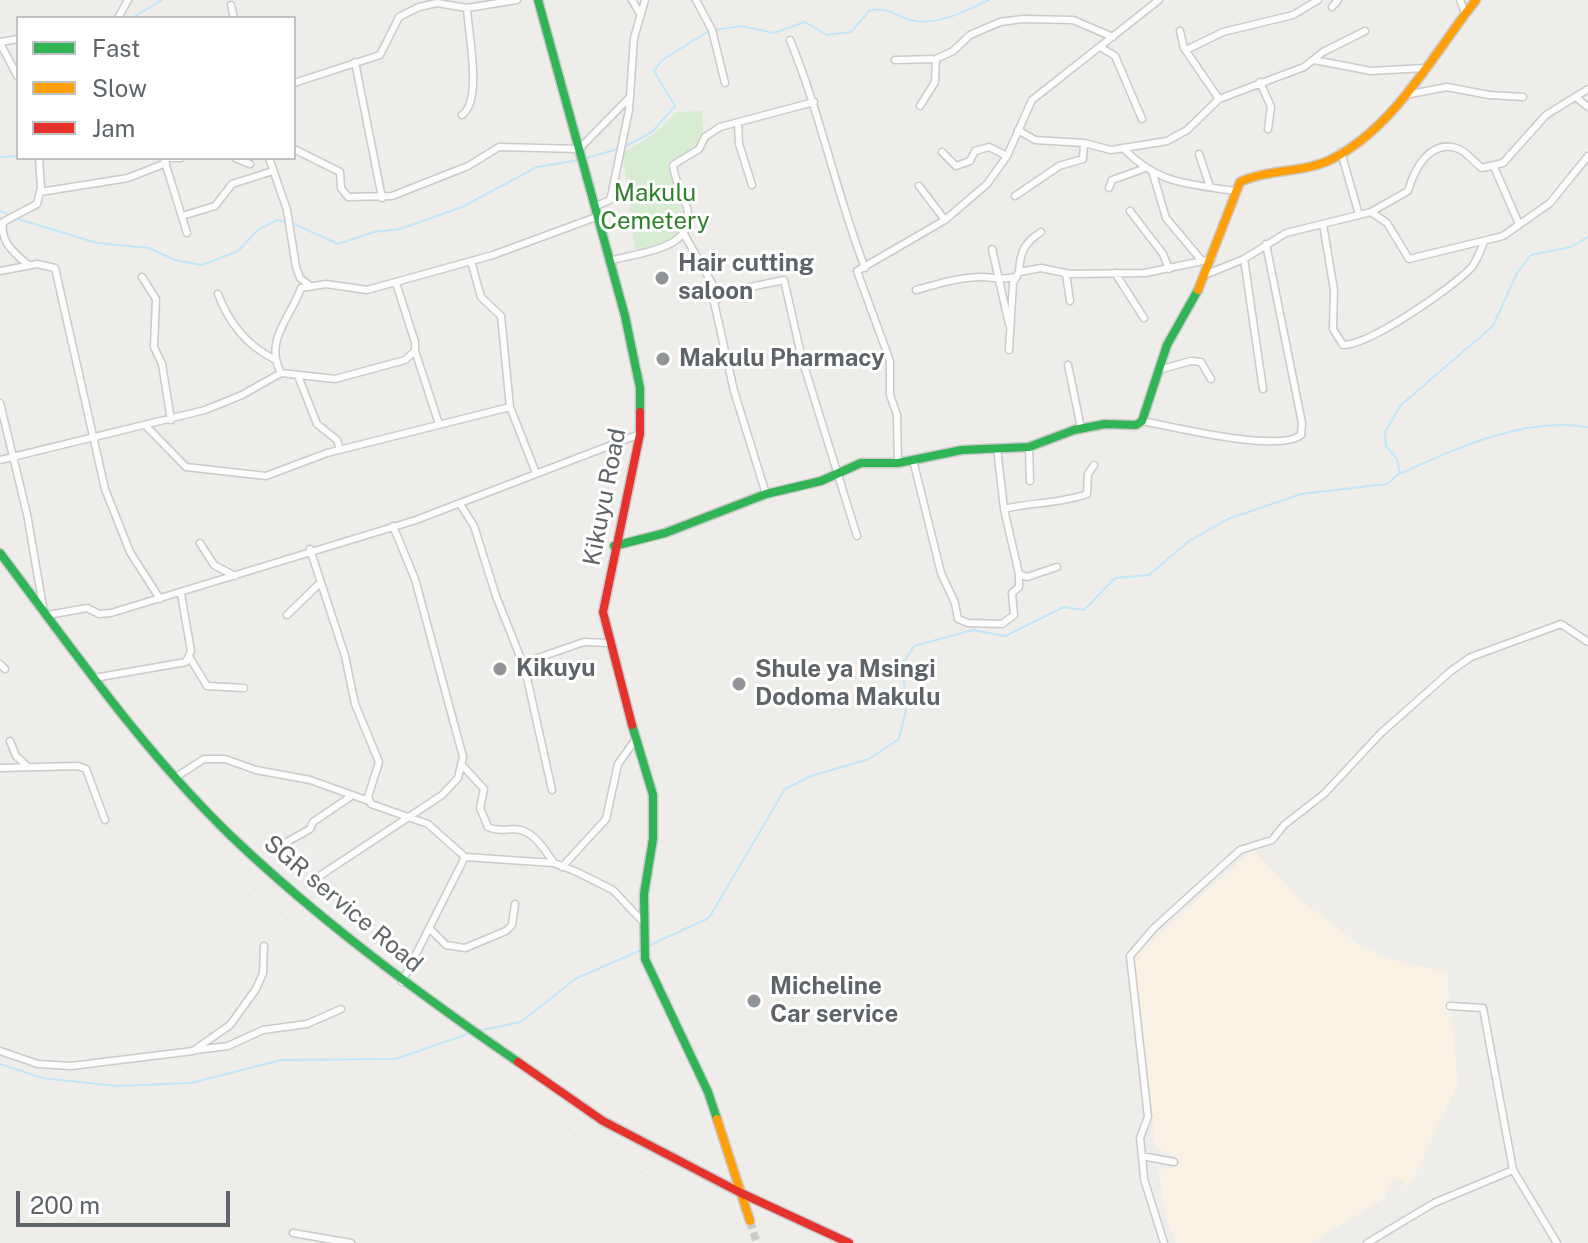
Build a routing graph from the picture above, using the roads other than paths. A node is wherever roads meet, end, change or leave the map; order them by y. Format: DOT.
graph roads {
  1 [pos="517,0"];
  2 [pos="538,0"];
  3 [pos="632,0"];
  4 [pos="645,0"];
  5 [pos="696,0"];
  6 [pos="1159,0"];
  7 [pos="1318,0"];
  8 [pos="1338,0"];
  9 [pos="1460,0"];
  10 [pos="1476,0"];
  11 [pos="446,3"];
  12 [pos="231,5"];
  13 [pos="1332,7"];
  14 [pos="467,8"];
  15 [pos="639,12"];
  16 [pos="1465,13"];
  17 [pos="234,16"];
  18 [pos="1180,31"];
  19 [pos="1365,31"];
  20 [pos="1113,37"];
  21 [pos="790,40"];
  22 [pos="0,43"];
  23 [pos="1100,47"];
  24 [pos="1186,50"];
  25 [pos="936,59"];
  26 [pos="895,60"];
  27 [pos="1314,60"];
  28 [pos="355,62"];
  29 [pos="1425,68"];
  30 [pos="16,73"];
  31 [pos="296,82"];
  32 [pos="1260,82"];
  33 [pos="725,83"];
  34 [pos="1588,89"];
  35 [pos="1405,95"];
  36 [pos="630,97"];
  37 [pos="1523,97"];
  38 [pos="1219,99"];
  39 [pos="1578,99"];
  40 [pos="814,102"];
  41 [pos="920,106"];
  42 [pos="1588,107"];
  43 [pos="462,115"];
  44 [pos="1142,119"];
  45 [pos="738,124"];
  46 [pos="1268,129"];
  47 [pos="1018,130"];
  48 [pos="1084,143"];
  49 [pos="1123,148"];
  50 [pos="296,150"];
  51 [pos="942,152"];
  52 [pos="1341,152"];
  53 [pos="1199,154"];
  54 [pos="581,156"];
  55 [pos="1007,156"];
  56 [pos="1588,156"];
  57 [pos="39,160"];
  58 [pos="164,160"];
  59 [pos="240,160"];
  60 [pos="270,160"];
  61 [pos="250,164"];
  62 [pos="1494,167"];
  63 [pos="1143,169"];
  64 [pos="273,171"];
  65 [pos="1153,174"];
  66 [pos="752,185"];
  67 [pos="919,186"];
  68 [pos="1210,187"];
  69 [pos="1109,188"];
  70 [pos="1235,191"];
  71 [pos="40,192"];
  72 [pos="1015,196"];
  73 [pos="382,198"];
  74 [pos="1130,211"];
  75 [pos="595,212"];
  76 [pos="1371,212"];
  77 [pos="1359,215"];
  78 [pos="182,216"];
  79 [pos="945,220"];
  80 [pos="1323,224"];
  81 [pos="1519,224"];
  82 [pos="1041,232"];
  83 [pos="187,233"];
  84 [pos="684,234"];
  85 [pos="1484,242"];
  86 [pos="1266,244"];
  87 [pos="992,249"];
  88 [pos="1212,259"];
  89 [pos="1244,259"];
  90 [pos="471,261"];
  91 [pos="609,261"];
  92 [pos="1202,261"];
  93 [pos="28,265"];
  94 [pos="865,268"];
  95 [pos="1169,269"];
  96 [pos="0,271"];
  97 [pos="1115,273"];
  98 [pos="1066,274"];
  99 [pos="1207,274"];
  100 [pos="1017,275"];
  101 [pos="142,277"];
  102 [pos="998,281"];
  103 [pos="396,283"];
  104 [pos="309,285"];
  105 [pos="916,290"];
  106 [pos="218,294"];
  107 [pos="719,296"];
  108 [pos="1070,301"];
  109 [pos="1144,318"];
  110 [pos="1010,327"];
  111 [pos="1009,350"];
  112 [pos="415,351"];
  113 [pos="274,359"];
  114 [pos="1068,365"];
  115 [pos="1158,370"];
  116 [pos="281,373"];
  117 [pos="298,376"];
  118 [pos="1211,379"];
  119 [pos="1263,389"];
  120 [pos="0,403"];
  121 [pos="510,407"];
  122 [pos="171,420"];
  123 [pos="1142,421"];
  124 [pos="439,424"];
  125 [pos="147,427"];
  126 [pos="1081,428"];
  127 [pos="640,434"];
  128 [pos="94,437"];
  129 [pos="1029,447"];
  130 [pos="997,448"];
  131 [pos="340,450"];
  132 [pos="12,458"];
  133 [pos="0,460"];
  134 [pos="913,460"];
  135 [pos="898,463"];
  136 [pos="1094,465"];
  137 [pos="536,473"];
  138 [pos="836,474"];
  139 [pos="1030,481"];
  140 [pos="766,494"];
  141 [pos="460,504"];
  142 [pos="1004,509"];
  143 [pos="393,526"];
  144 [pos="857,536"];
  145 [pos="200,543"];
  146 [pos="614,546"];
  147 [pos="310,549"];
  148 [pos="0,553"];
  149 [pos="1057,567"];
  150 [pos="1019,574"];
  151 [pos="235,576"];
  152 [pos="320,583"];
  153 [pos="181,594"];
  154 [pos="160,599"];
  155 [pos="45,615"];
  156 [pos="287,615"];
  157 [pos="1588,642"];
  158 [pos="608,643"];
  159 [pos="190,658"];
  160 [pos="523,663"];
  161 [pos="93,678"];
  162 [pos="244,688"];
  163 [pos="637,739"];
  164 [pos="10,741"];
  165 [pos="461,764"];
  166 [pos="26,765"];
  167 [pos="0,768"];
  168 [pos="176,777"];
  169 [pos="552,790"];
  170 [pos="350,797"];
  171 [pos="369,801"];
  172 [pos="406,817"];
  173 [pos="105,820"];
  174 [pos="278,847"];
  175 [pos="465,857"];
  176 [pos="558,865"];
  177 [pos="318,877"];
  178 [pos="515,904"];
  179 [pos="643,922"];
  180 [pos="431,930"];
  181 [pos="264,946"];
  182 [pos="402,982"];
  183 [pos="1450,1006"];
  184 [pos="341,1009"];
  185 [pos="0,1051"];
  186 [pos="193,1051"];
  187 [pos="1142,1156"];
  188 [pos="1174,1162"];
  189 [pos="1513,1170"];
  190 [pos="741,1193"];
  191 [pos="750,1221"];
  192 [pos="293,1233"];
  193 [pos="351,1243"];
  194 [pos="849,1243"];
  195 [pos="1164,1243"];
  196 [pos="1367,1243"];
  197 [pos="1557,1243"];
  1 -- 14 [label="street"];
  2 -- 54 [label="street, Kikuyu Road"];
  3 -- 15 [label="street"];
  4 -- 15 [label="street"];
  5 -- 33 [label="street"];
  6 -- 20 [label="street"];
  7 -- 24 [label="street"];
  8 -- 13 [label="street"];
  9 -- 16 [label="street"];
  10 -- 16 [label="street"];
  11 -- 14 [label="street"];
  11 -- 28 [label="street"];
  12 -- 17 [label="street"];
  14 -- 43 [label="street"];
  15 -- 36 [label="street"];
  16 -- 29 [label="street"];
  18 -- 24 [label="street"];
  19 -- 27 [label="street"];
  20 -- 23 [label="street"];
  20 -- 25 [label="street"];
  21 -- 40 [label="street"];
  22 -- 30 [label="street"];
  23 -- 44 [label="street"];
  23 -- 47 [label="street"];
  24 -- 38 [label="street"];
  25 -- 26 [label="street"];
  25 -- 41 [label="street"];
  27 -- 29 [label="street"];
  27 -- 32 [label="street"];
  28 -- 31 [label="street"];
  28 -- 73 [label="street"];
  29 -- 35 [label="street"];
  32 -- 38 [label="street"];
  32 -- 46 [label="street"];
  34 -- 39 [label="street"];
  35 -- 37 [label="street"];
  35 -- 52 [label="street"];
  36 -- 54 [label="street"];
  36 -- 75 [label="street"];
  38 -- 49 [label="street"];
  39 -- 42 [label="street"];
  39 -- 62 [label="street"];
  40 -- 45 [label="street"];
  40 -- 94 [label="street"];
  45 -- 66 [label="street"];
  45 -- 84 [label="street"];
  47 -- 48 [label="street"];
  47 -- 55 [label="street"];
  48 -- 49 [label="street"];
  48 -- 72 [label="street"];
  49 -- 63 [label="street"];
  50 -- 73 [label="street"];
  51 -- 55 [label="street"];
  52 -- 70 [label="street"];
  52 -- 77 [label="street"];
  53 -- 68 [label="street"];
  54 -- 73 [label="street"];
  54 -- 75 [label="street, Kikuyu Road"];
  55 -- 79 [label="street"];
  56 -- 81 [label="street"];
  57 -- 71 [label="street"];
  58 -- 71 [label="street"];
  58 -- 78 [label="street"];
  59 -- 61 [label="street"];
  60 -- 64 [label="street"];
  62 -- 76 [label="street"];
  62 -- 81 [label="street"];
  63 -- 65 [label="street"];
  63 -- 69 [label="street"];
  64 -- 78 [label="street"];
  64 -- 104 [label="street"];
  65 -- 68 [label="street"];
  65 -- 92 [label="street"];
  67 -- 79 [label="street"];
  68 -- 70 [label="street"];
  70 -- 88 [label="street"];
  71 -- 93 [label="street"];
  74 -- 95 [label="street"];
  75 -- 90 [label="street"];
  75 -- 91 [label="street, Kikuyu Road"];
  76 -- 77 [label="street"];
  76 -- 85 [label="street"];
  77 -- 80 [label="street"];
  78 -- 83 [label="street"];
  79 -- 94 [label="street"];
  80 -- 85 [label="street"];
  80 -- 86 [label="street"];
  81 -- 85 [label="street"];
  82 -- 100 [label="street"];
  84 -- 91 [label="street"];
  84 -- 107 [label="street"];
  86 -- 89 [label="street"];
  86 -- 123 [label="street"];
  87 -- 102 [label="street"];
  88 -- 92 [label="street"];
  88 -- 99 [label="street"];
  89 -- 99 [label="street"];
  89 -- 119 [label="street"];
  90 -- 103 [label="street"];
  90 -- 121 [label="street"];
  91 -- 127 [label="street, Kikuyu Road"];
  92 -- 95 [label="street"];
  93 -- 96 [label="street"];
  93 -- 128 [label="street"];
  94 -- 135 [label="street"];
  95 -- 97 [label="street"];
  97 -- 98 [label="street"];
  97 -- 109 [label="street"];
  98 -- 100 [label="street"];
  98 -- 108 [label="street"];
  99 -- 115 [label="street"];
  100 -- 102 [label="street"];
  100 -- 110 [label="street"];
  101 -- 122 [label="street"];
  102 -- 105 [label="street"];
  102 -- 110 [label="street"];
  103 -- 104 [label="street"];
  103 -- 112 [label="street"];
  104 -- 113 [label="street"];
  106 -- 113 [label="street"];
  107 -- 138 [label="street"];
  107 -- 140 [label="street"];
  110 -- 111 [label="street"];
  112 -- 117 [label="street"];
  112 -- 124 [label="street"];
  113 -- 116 [label="street"];
  114 -- 126 [label="street"];
  115 -- 118 [label="street"];
  115 -- 123 [label="street"];
  116 -- 117 [label="street"];
  116 -- 122 [label="street"];
  117 -- 131 [label="street"];
  120 -- 132 [label="street"];
  121 -- 124 [label="street"];
  121 -- 137 [label="street"];
  122 -- 125 [label="street"];
  123 -- 126 [label="street"];
  124 -- 131 [label="street"];
  125 -- 128 [label="street"];
  125 -- 131 [label="street"];
  126 -- 129 [label="street"];
  127 -- 137 [label="street"];
  127 -- 146 [label="street, Kikuyu Road"];
  128 -- 132 [label="street"];
  128 -- 154 [label="street"];
  129 -- 130 [label="street"];
  129 -- 139 [label="street"];
  130 -- 134 [label="street"];
  130 -- 142 [label="street"];
  132 -- 133 [label="street"];
  132 -- 155 [label="street"];
  134 -- 135 [label="street"];
  134 -- 150 [label="street"];
  135 -- 138 [label="street"];
  136 -- 142 [label="street"];
  137 -- 141 [label="street"];
  138 -- 140 [label="street"];
  138 -- 144 [label="street"];
  140 -- 146 [label="street"];
  141 -- 143 [label="street"];
  141 -- 160 [label="street"];
  142 -- 150 [label="street"];
  143 -- 147 [label="street"];
  143 -- 165 [label="street"];
  145 -- 151 [label="street"];
  146 -- 158 [label="street, Kikuyu Road"];
  147 -- 151 [label="street"];
  147 -- 152 [label="street"];
  148 -- 155 [label="street, SGR service Road"];
  149 -- 150 [label="street"];
  151 -- 153 [label="street"];
  152 -- 156 [label="street"];
  152 -- 171 [label="street"];
  153 -- 154 [label="street"];
  153 -- 159 [label="street"];
  154 -- 155 [label="street"];
  155 -- 161 [label="street, SGR service Road"];
  157 -- 187 [label="street"];
  158 -- 160 [label="street"];
  158 -- 163 [label="street, Kikuyu Road"];
  159 -- 161 [label="street"];
  159 -- 162 [label="street"];
  160 -- 169 [label="street"];
  161 -- 168 [label="street, SGR service Road"];
  163 -- 176 [label="street"];
  163 -- 179 [label="street, Kikuyu Road"];
  164 -- 166 [label="street"];
  165 -- 172 [label="street"];
  165 -- 176 [label="street"];
  166 -- 167 [label="street"];
  166 -- 173 [label="street"];
  168 -- 170 [label="street"];
  168 -- 182 [label="street, SGR service Road"];
  170 -- 171 [label="street"];
  170 -- 174 [label="street"];
  171 -- 172 [label="street"];
  172 -- 175 [label="street"];
  172 -- 177 [label="street"];
  175 -- 176 [label="street"];
  175 -- 180 [label="street"];
  176 -- 179 [label="street"];
  178 -- 180 [label="street"];
  179 -- 190 [label="street, Kikuyu Road"];
  180 -- 182 [label="street"];
  181 -- 186 [label="street"];
  182 -- 190 [label="street, SGR service Road"];
  183 -- 189 [label="street"];
  184 -- 186 [label="street"];
  185 -- 186 [label="street"];
  187 -- 188 [label="street"];
  187 -- 195 [label="street"];
  189 -- 196 [label="street"];
  189 -- 197 [label="street"];
  190 -- 191 [label="street"];
  190 -- 194 [label="street, SGR service Road"];
  192 -- 193 [label="street"];
}
